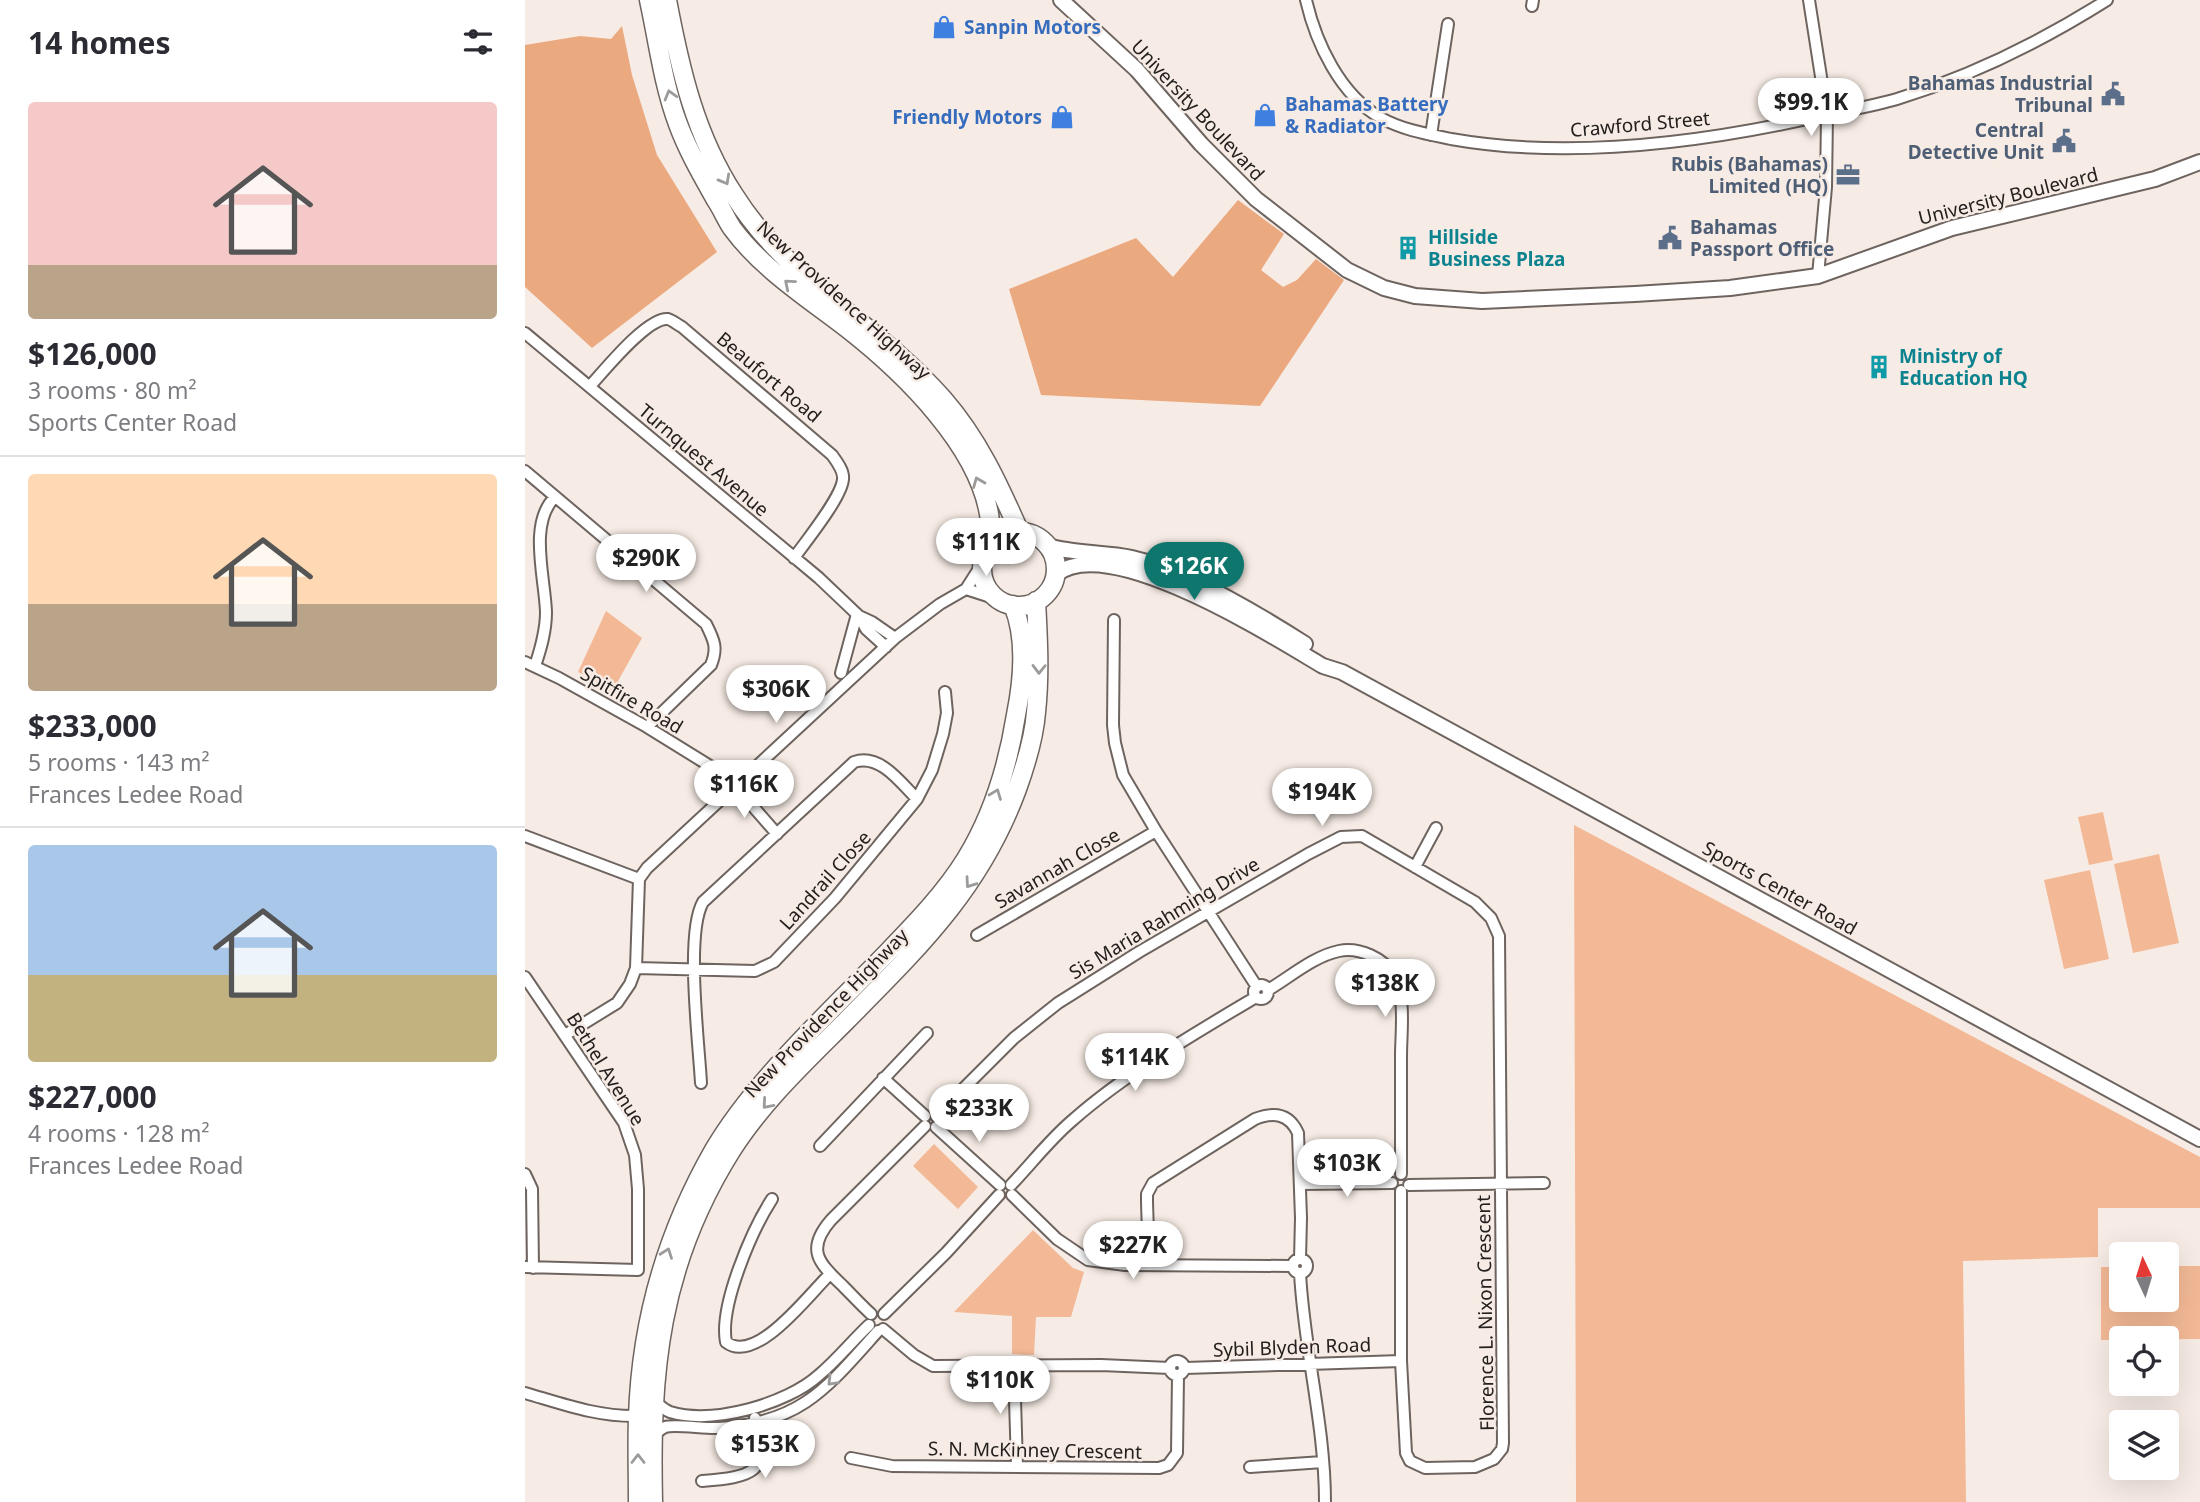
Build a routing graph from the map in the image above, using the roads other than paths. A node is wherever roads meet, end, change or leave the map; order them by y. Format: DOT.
graph roads {
  1 [pos="649,0"];
  2 [pos="667,0"];
  3 [pos="1061,0"];
  4 [pos="1306,0"];
  5 [pos="1809,0"];
  6 [pos="2107,0"];
  7 [pos="1448,24"];
  8 [pos="1828,115"];
  9 [pos="1431,135"];
  10 [pos="2200,162"];
  11 [pos="1818,276"];
  12 [pos="525,333"];
  13 [pos="590,386"];
  14 [pos="525,471"];
  15 [pos="555,497"];
  16 [pos="1020,533"];
  17 [pos="1047,545"];
  18 [pos="986,556"];
  19 [pos="795,558"];
  20 [pos="1055,575"];
  21 [pos="966,589"];
  22 [pos="1036,601"];
  23 [pos="1005,602"];
  24 [pos="858,615"];
  25 [pos="1114,620"];
  26 [pos="890,642"];
  27 [pos="530,664"];
  28 [pos="1342,672"];
  29 [pos="841,673"];
  30 [pos="945,692"];
  31 [pos="647,727"];
  32 [pos="734,785"];
  33 [pos="917,799"];
  34 [pos="1436,828"];
  35 [pos="1156,831"];
  36 [pos="777,834"];
  37 [pos="525,836"];
  38 [pos="1415,867"];
  39 [pos="639,879"];
  40 [pos="1209,912"];
  41 [pos="977,935"];
  42 [pos="636,968"];
  43 [pos="694,968"];
  44 [pos="525,977"];
  45 [pos="1256,992"];
  46 [pos="927,1033"];
  47 [pos="565,1035"];
  48 [pos="883,1078"];
  49 [pos="701,1083"];
  50 [pos="931,1121"];
  51 [pos="2200,1139"];
  52 [pos="820,1146"];
  53 [pos="525,1174"];
  54 [pos="1401,1183"];
  55 [pos="1544,1183"];
  56 [pos="1300,1184"];
  57 [pos="1501,1184"];
  58 [pos="1005,1190"];
  59 [pos="772,1199"];
  60 [pos="1149,1265"];
  61 [pos="1298,1266"];
  62 [pos="529,1267"];
  63 [pos="830,1274"];
  64 [pos="875,1325"];
  65 [pos="1401,1361"];
  66 [pos="1310,1364"];
  67 [pos="1014,1366"];
  68 [pos="1177,1371"];
  69 [pos="525,1393"];
  70 [pos="653,1400"];
  71 [pos="752,1409"];
  72 [pos="638,1416"];
  73 [pos="757,1423"];
  74 [pos="652,1437"];
  75 [pos="851,1458"];
  76 [pos="1323,1462"];
  77 [pos="1017,1466"];
  78 [pos="1250,1467"];
  79 [pos="702,1481"];
  80 [pos="638,1502"];
  81 [pos="653,1502"];
  82 [pos="1325,1502"];
  18 -- 1 [label="highway, New Providence Highway, one-way"];
  2 -- 16 [label="highway, New Providence Highway, one-way"];
  3 -- 11 [label="main road, University Boulevard"];
  4 -- 9 [label="street, Crawford Street"];
  5 -- 8 [label="street"];
  6 -- 8 [label="street, Crawford Street"];
  7 -- 9 [label="street"];
  8 -- 9 [label="street, Crawford Street"];
  8 -- 11 [label="street"];
  10 -- 11 [label="main road, University Boulevard"];
  12 -- 13 [label="street, Turnquest Avenue"];
  13 -- 19 [label="street, Turnquest Avenue"];
  13 -- 19 [label="street, Beaufort Road"];
  14 -- 15 [label="street"];
  15 -- 27 [label="street"];
  15 -- 31 [label="street"];
  16 -- 17 [label="highway"];
  16 -- 18 [label="highway"];
  17 -- 20 [label="highway"];
  17 -- 28 [label="main road, Sports Center Road"];
  18 -- 21 [label="street"];
  18 -- 23 [label="highway"];
  19 -- 24 [label="street, Turnquest Avenue"];
  20 -- 22 [label="highway"];
  20 -- 28 [label="main road, Sports Center Road"];
  21 -- 23 [label="street"];
  21 -- 26 [label="street"];
  22 -- 23 [label="highway"];
  22 -- 70 [label="highway, New Providence Highway, one-way"];
  72 -- 23 [label="highway, New Providence Highway, one-way"];
  24 -- 26 [label="street, Turnquest Avenue"];
  24 -- 29 [label="street"];
  25 -- 35 [label="street"];
  26 -- 32 [label="street"];
  27 -- 31 [label="street, Spitfire Road"];
  28 -- 51 [label="main road, Sports Center Road"];
  30 -- 33 [label="street, Landrail Close"];
  31 -- 32 [label="street, Spitfire Road"];
  32 -- 36 [label="street, Spitfire Road"];
  32 -- 39 [label="street"];
  33 -- 36 [label="street"];
  33 -- 43 [label="street, Landrail Close"];
  34 -- 38 [label="street"];
  35 -- 40 [label="street"];
  35 -- 41 [label="street, Savannah Close"];
  36 -- 43 [label="street"];
  37 -- 39 [label="street"];
  38 -- 40 [label="street, Sis Maria Rahming Drive"];
  38 -- 57 [label="street, Sis Maria Rahming Drive"];
  39 -- 42 [label="street"];
  40 -- 45 [label="street"];
  40 -- 50 [label="street, Sis Maria Rahming Drive"];
  42 -- 43 [label="street, Landrail Close"];
  42 -- 47 [label="street"];
  43 -- 49 [label="street"];
  44 -- 47 [label="street, Bethel Avenue"];
  45 -- 54 [label="street, Florence L. Nixon Crescent"];
  45 -- 58 [label="street"];
  46 -- 48 [label="street"];
  47 -- 62 [label="street, Bethel Avenue"];
  48 -- 50 [label="street"];
  48 -- 52 [label="street"];
  50 -- 58 [label="street"];
  50 -- 63 [label="street, Sis Maria Rahming Drive"];
  53 -- 62 [label="street"];
  54 -- 56 [label="street"];
  54 -- 57 [label="street"];
  54 -- 65 [label="street, Florence L. Nixon Crescent"];
  55 -- 57 [label="street"];
  56 -- 60 [label="street"];
  56 -- 61 [label="street"];
  57 -- 65 [label="street, Florence L. Nixon Crescent"];
  58 -- 60 [label="street"];
  58 -- 64 [label="street"];
  59 -- 63 [label="street"];
  60 -- 61 [label="street"];
  61 -- 66 [label="street"];
  63 -- 64 [label="street, Sis Maria Rahming Drive"];
  64 -- 67 [label="street, Sybil Blyden Road"];
  64 -- 71 [label="street"];
  64 -- 73 [label="street, one-way"];
  65 -- 66 [label="street, Sybil Blyden Road"];
  66 -- 68 [label="street, Sybil Blyden Road"];
  66 -- 76 [label="street"];
  67 -- 68 [label="street, Sybil Blyden Road"];
  67 -- 77 [label="street"];
  68 -- 77 [label="street, S. N. McKinney Crescent"];
  69 -- 72 [label="street"];
  70 -- 71 [label="street"];
  70 -- 74 [label="highway, New Providence Highway"];
  71 -- 73 [label="street"];
  80 -- 72 [label="highway, New Providence Highway, one-way"];
  73 -- 74 [label="street"];
  73 -- 79 [label="street"];
  74 -- 81 [label="highway, New Providence Highway"];
  75 -- 77 [label="street, S. N. McKinney Crescent"];
  76 -- 78 [label="street"];
  76 -- 82 [label="street"];
}
